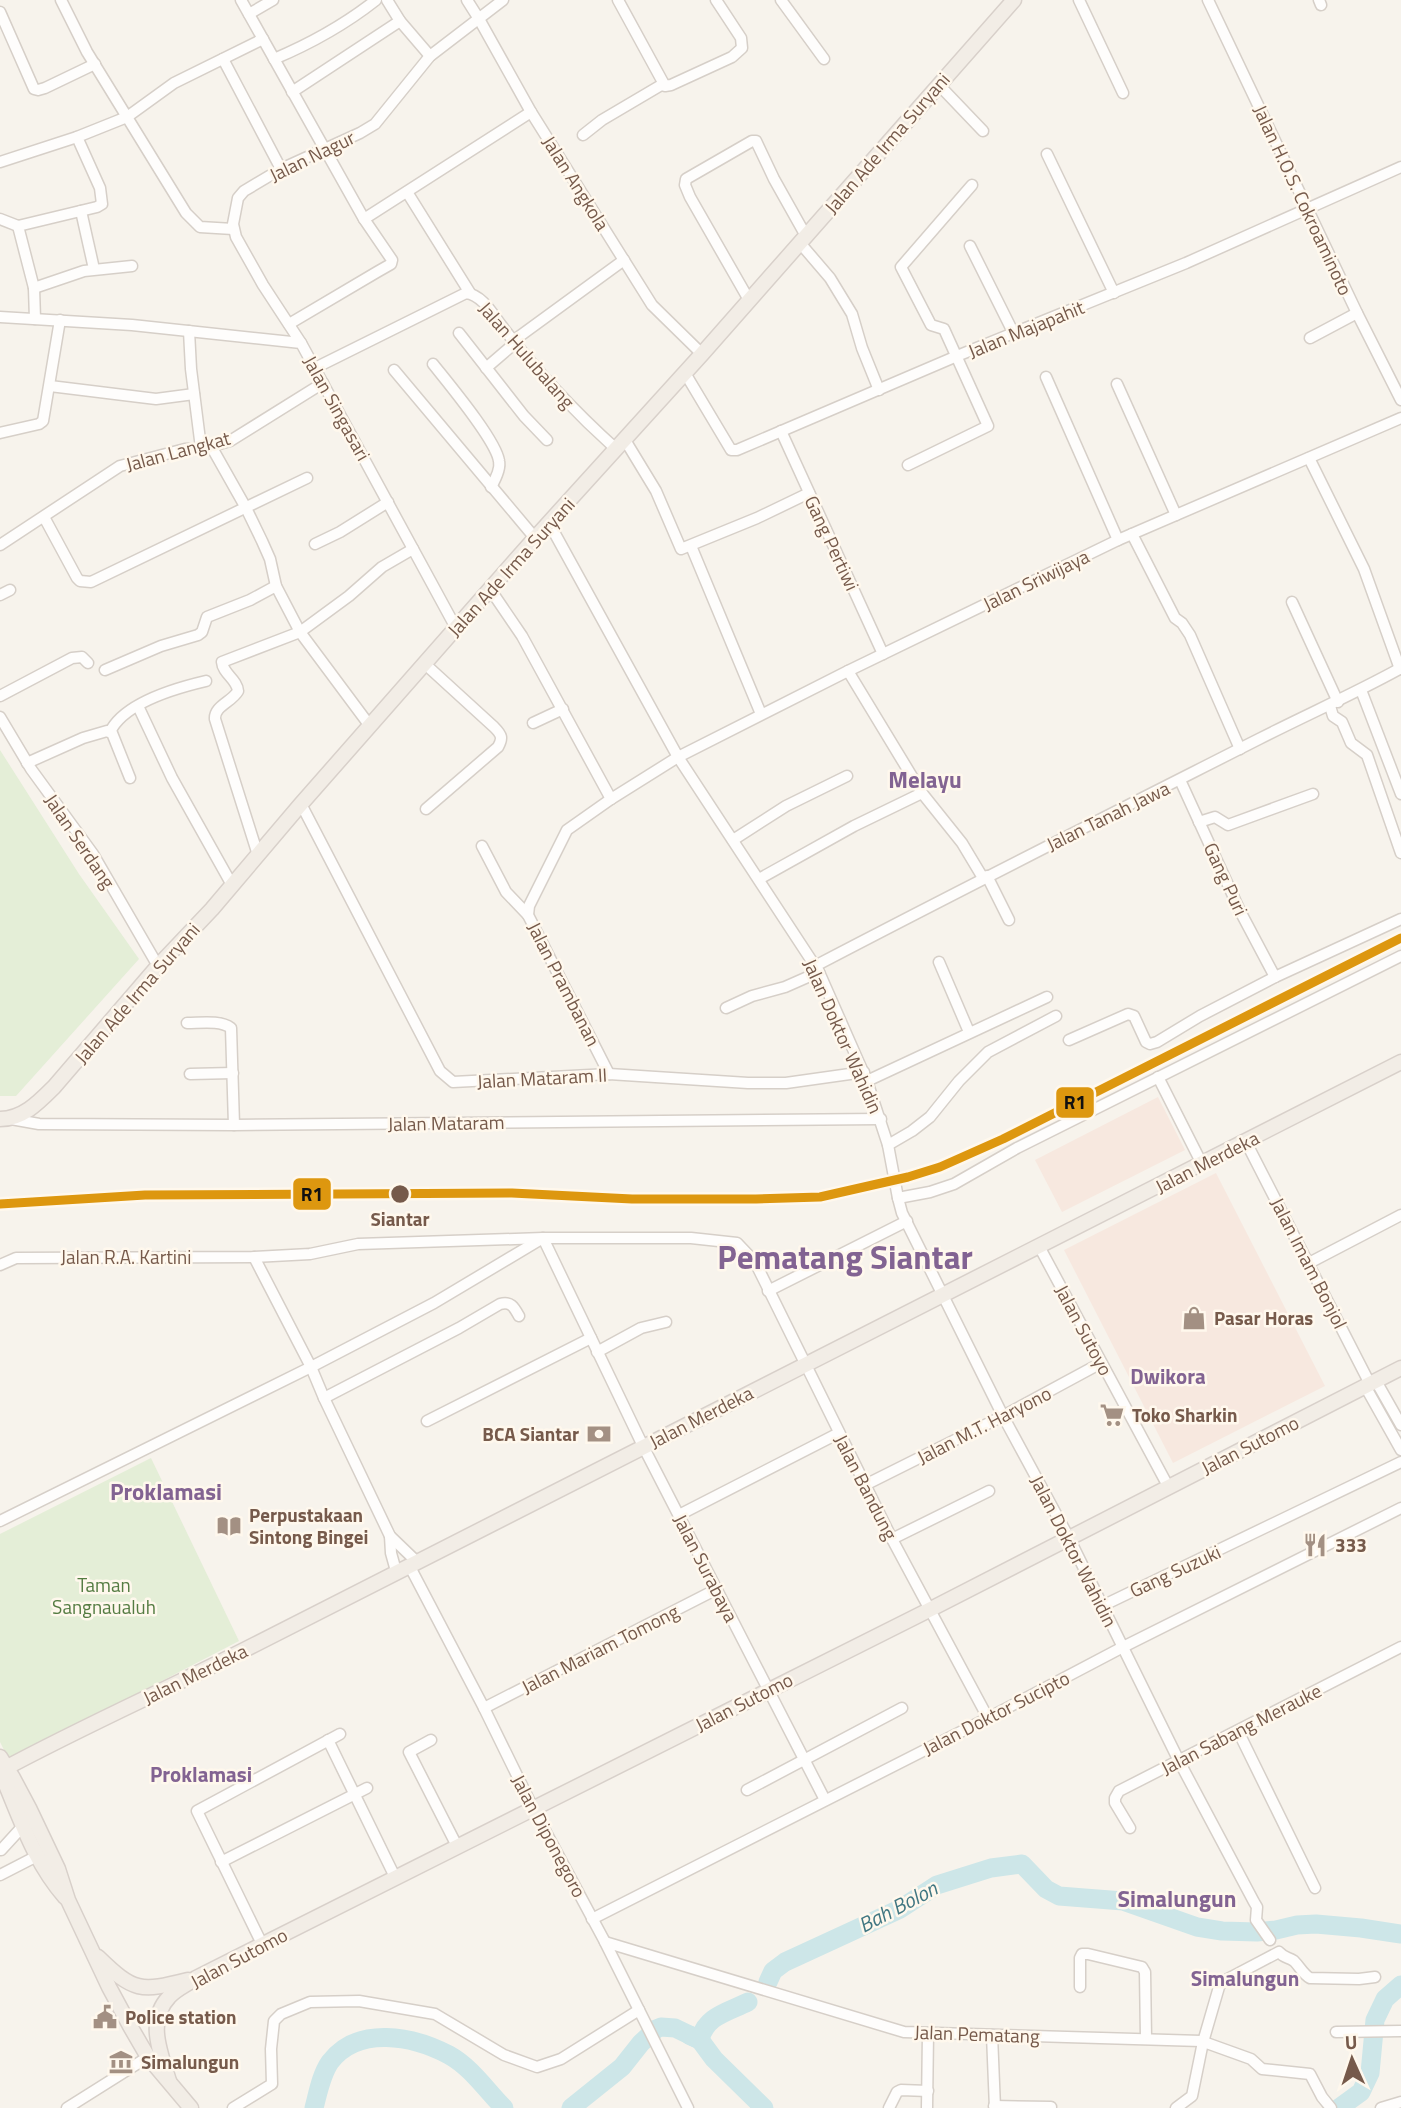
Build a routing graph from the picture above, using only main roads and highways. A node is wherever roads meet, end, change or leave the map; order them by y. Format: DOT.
graph roads {
  1 [pos="1014,0"];
  2 [pos="1401,1062"];
  3 [pos="5,1119"];
  4 [pos="1401,1368"];
  5 [pos="2,1766"];
  6 [pos="68,1900"];
  7 [pos="92,1952"];
  8 [pos="196,1978"];
  9 [pos="169,2081"];
  10 [pos="191,2108"];
  1 -- 3 [label="main road, Jalan Ade Irma Suryani"];
  2 -- 5 [label="main road, Jalan Merdeka"];
  4 -- 8 [label="main road, Jalan Sutomo"];
  5 -- 6 [label="main road"];
  5 -- 6 [label="main road"];
  6 -- 7 [label="main road"];
  7 -- 8 [label="main road"];
  7 -- 9 [label="main road"];
  8 -- 9 [label="main road, Jalan Sutomo"];
  9 -- 10 [label="main road"];
}
